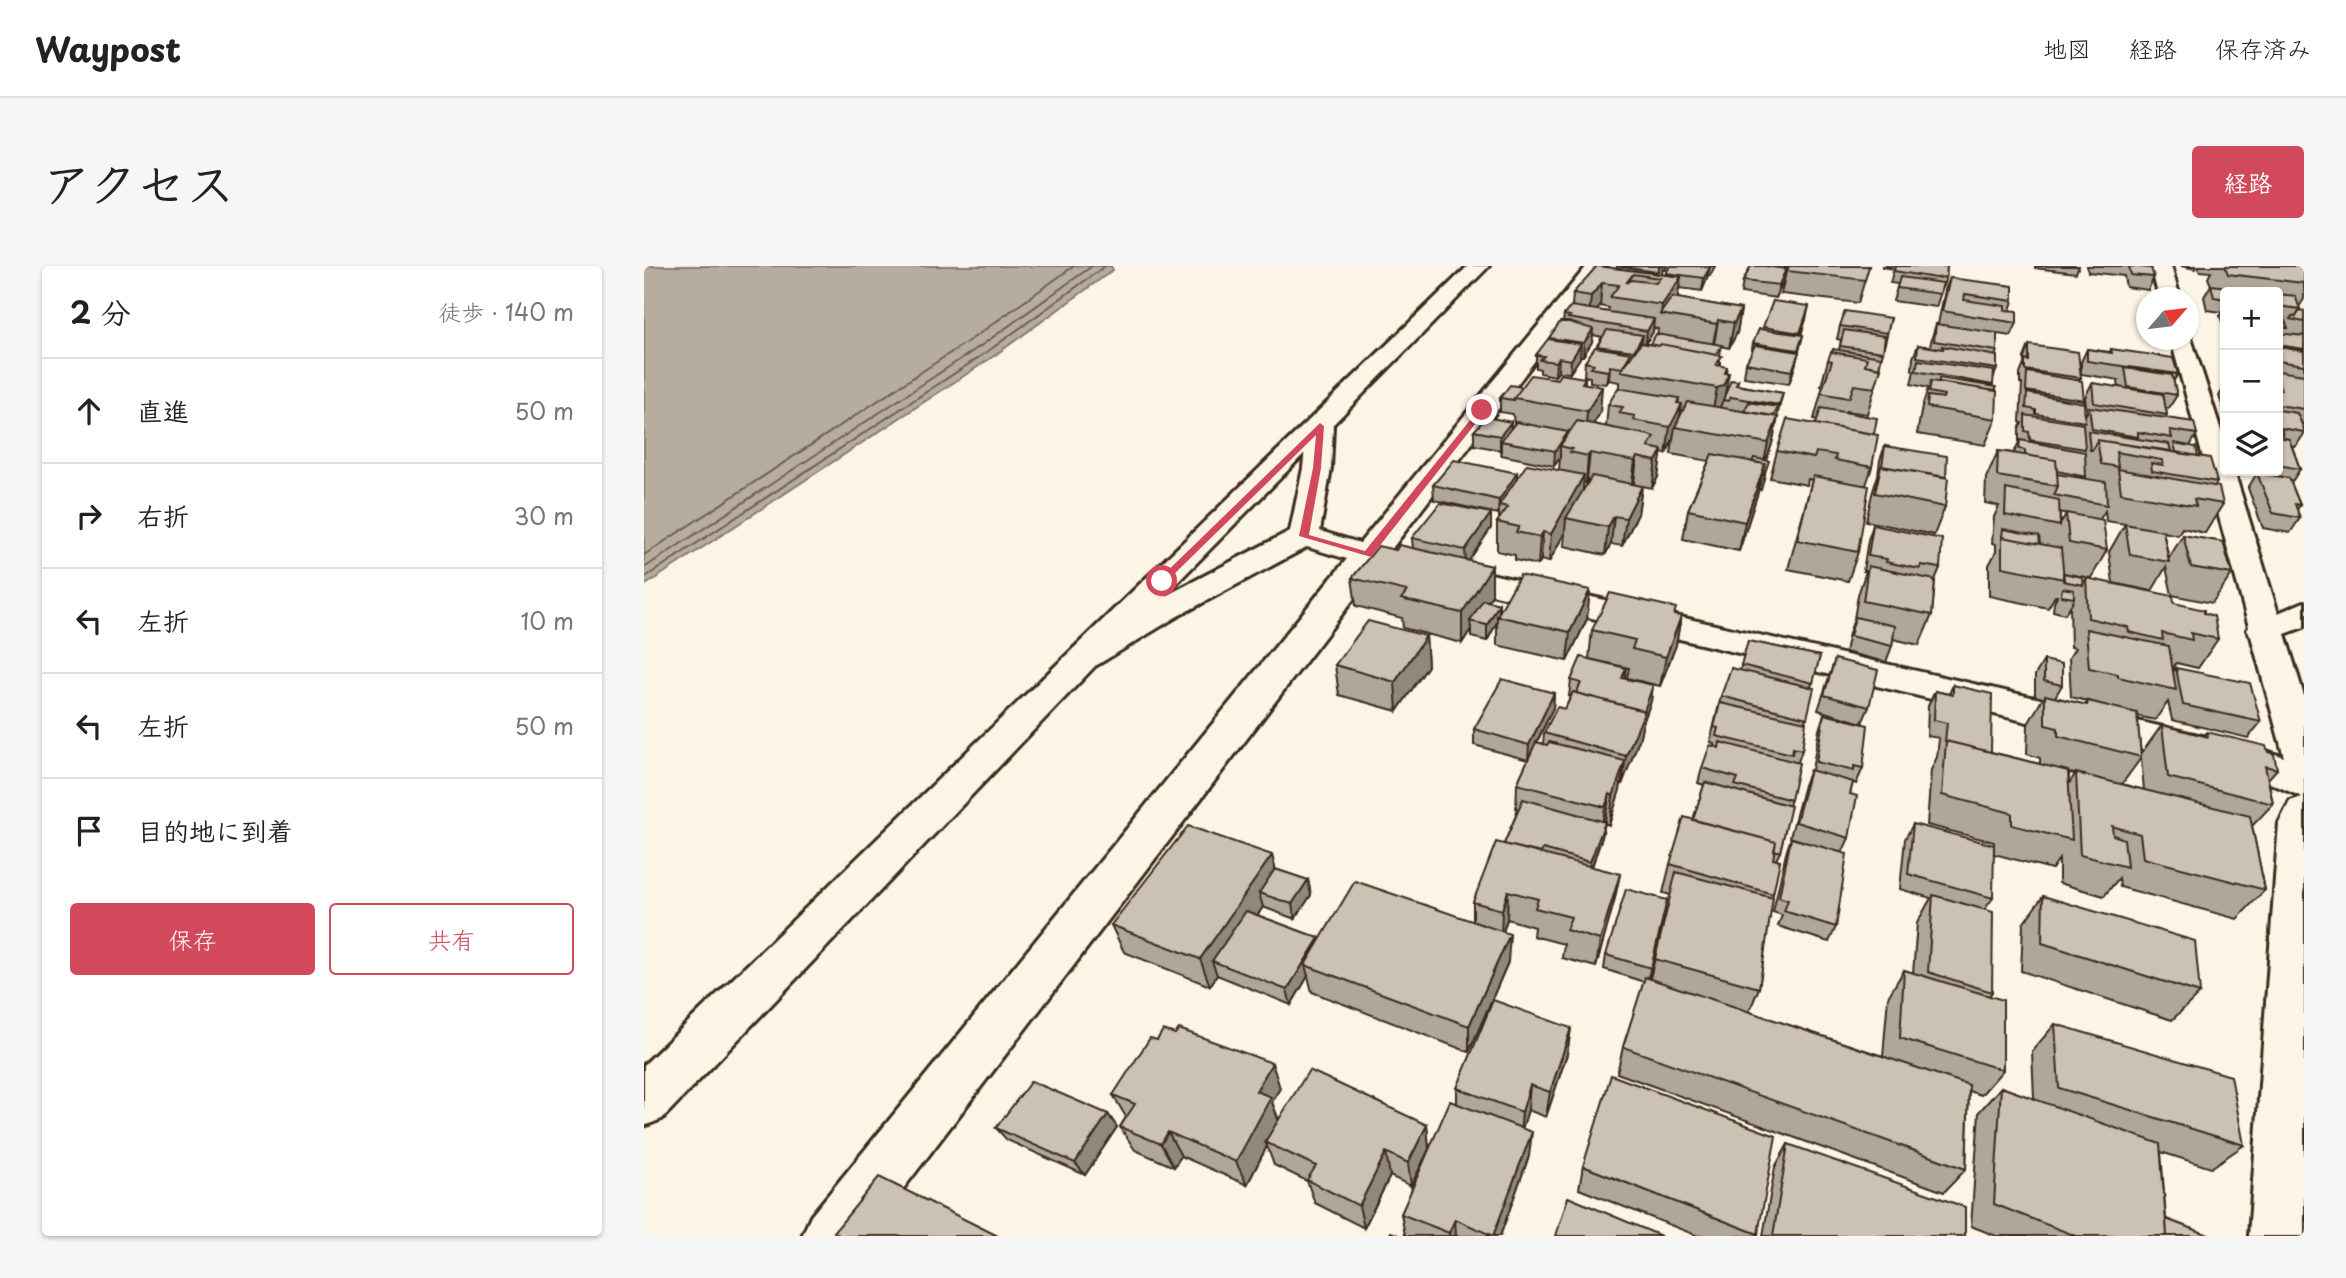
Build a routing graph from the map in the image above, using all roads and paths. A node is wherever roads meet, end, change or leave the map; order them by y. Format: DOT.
graph roads {
  1 [pos="1479,266"];
  2 [pos="1597,266"];
  3 [pos="2161,266"];
  4 [pos="2167,287"];
  5 [pos="2185,350"];
  6 [pos="1320,426"];
  7 [pos="1304,536"];
  8 [pos="1367,555"];
  9 [pos="2304,612"];
  10 [pos="2264,630"];
  11 [pos="1083,658"];
  12 [pos="2304,759"];
  13 [pos="2304,783"];
  14 [pos="2304,812"];
  15 [pos="644,1101"];
  16 [pos="831,1236"];
  17 [pos="2278,1236"];
  1 -- 6 [label="street"];
  2 -- 8 [label="street"];
  3 -- 4 [label="street"];
  5 -- 10 [label="street"];
  6 -- 7 [label="street"];
  6 -- 11 [label="street"];
  7 -- 8 [label="street"];
  7 -- 11 [label="street"];
  8 -- 13 [label="street"];
  8 -- 16 [label="street"];
  9 -- 10 [label="street"];
  10 -- 12 [label="street"];
  11 -- 15 [label="street"];
  14 -- 17 [label="street"];
}
